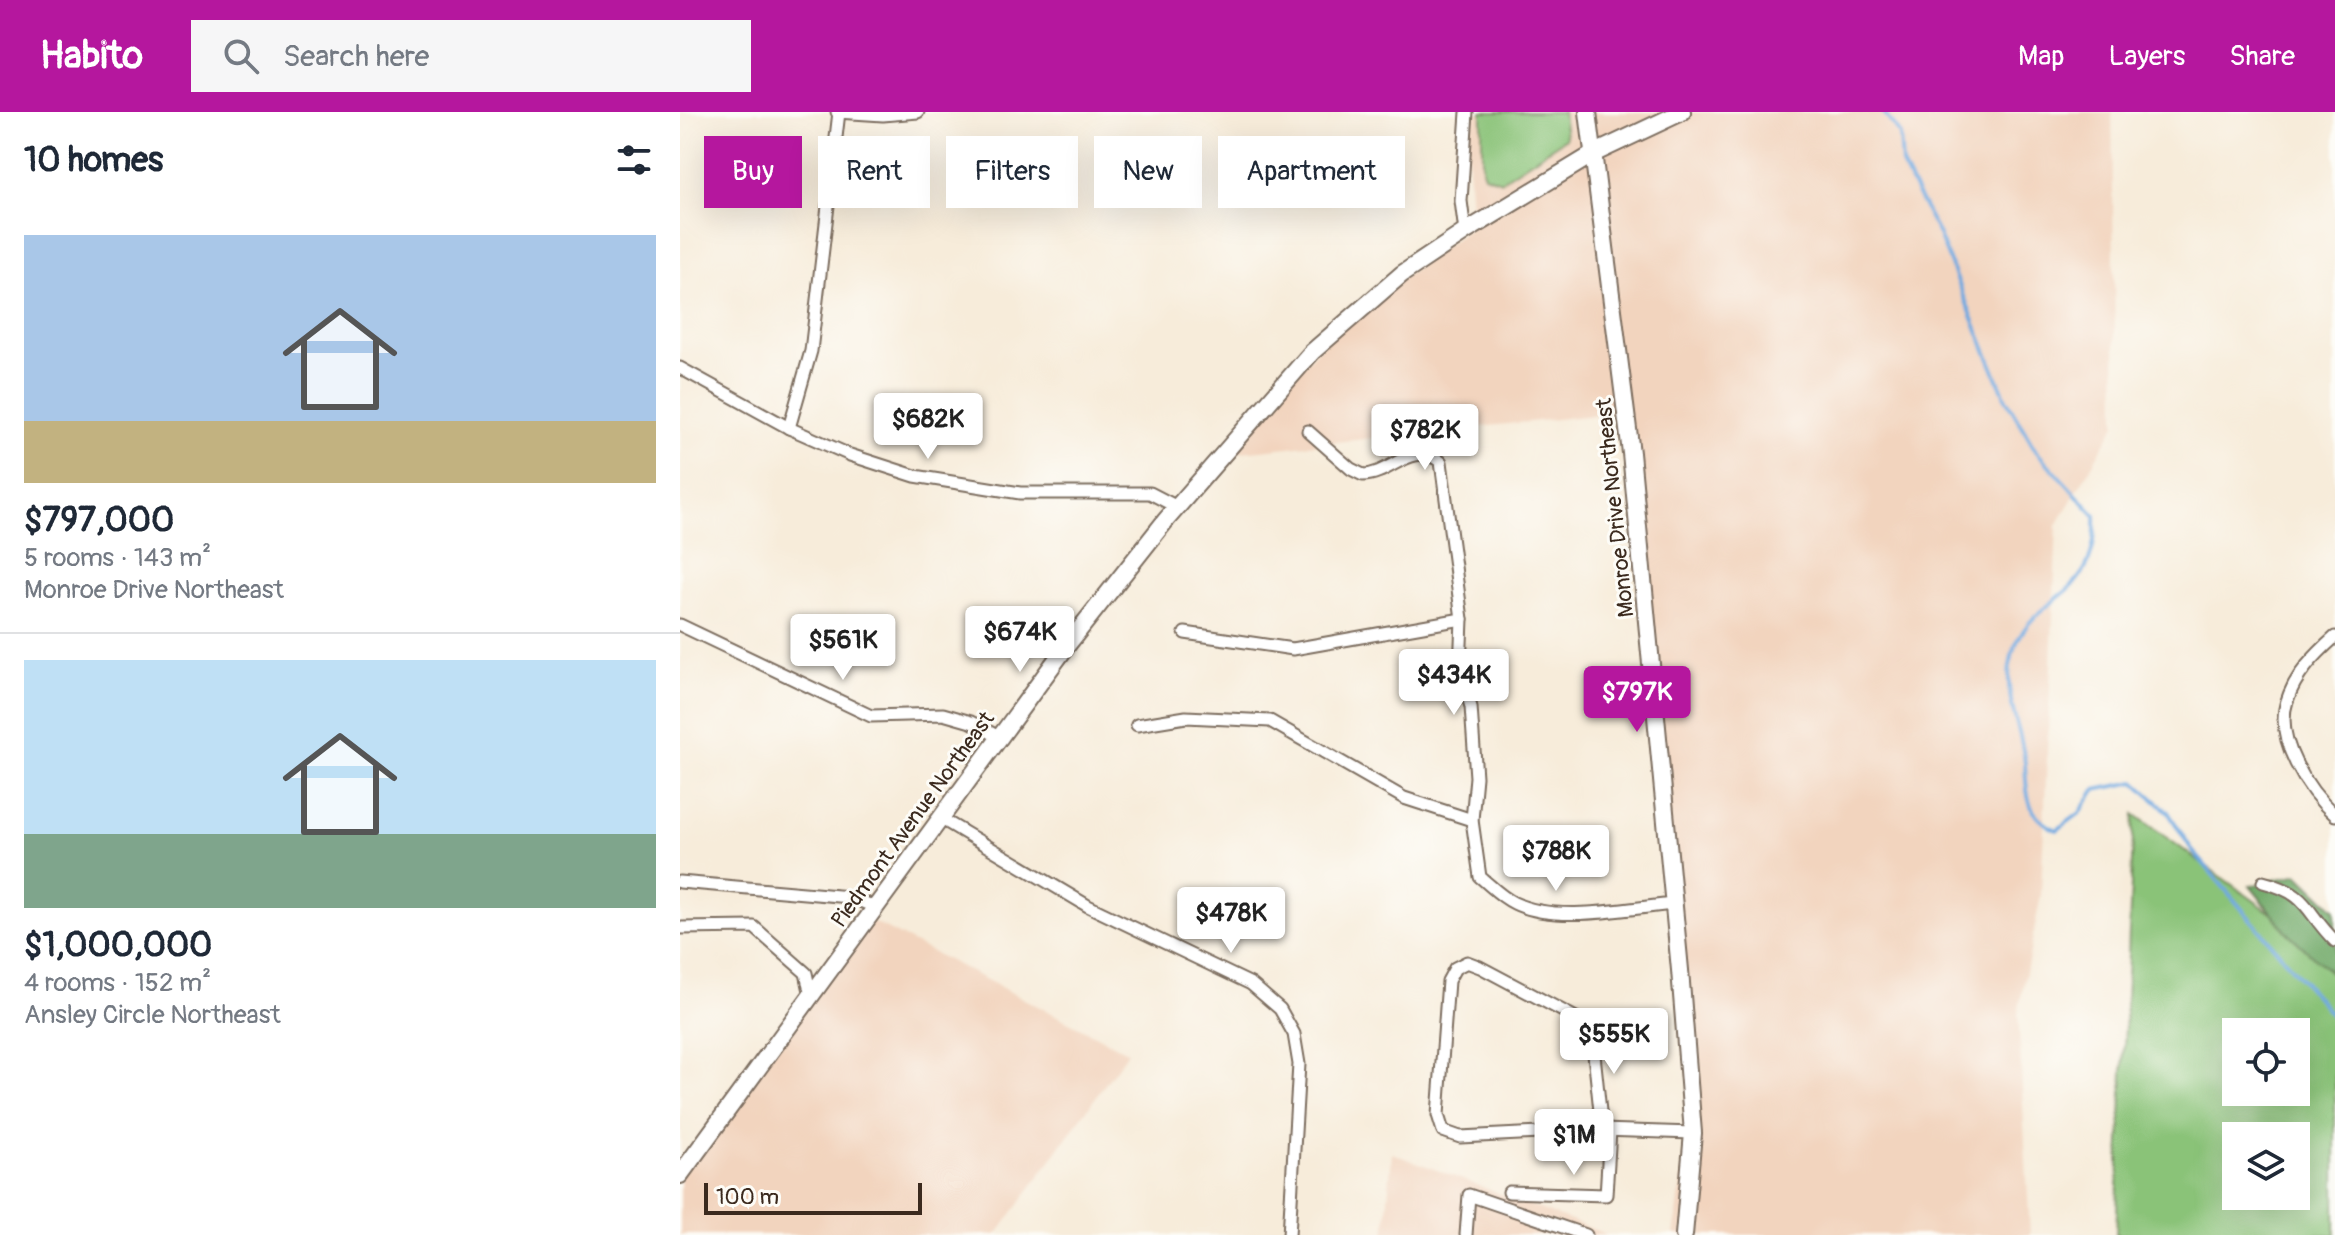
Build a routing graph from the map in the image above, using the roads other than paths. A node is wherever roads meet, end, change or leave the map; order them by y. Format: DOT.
graph roads {
  1 [pos="838,112"];
  2 [pos="918,112"];
  3 [pos="1467,112"];
  4 [pos="1588,112"];
  5 [pos="1682,112"];
  6 [pos="1595,153"];
  7 [pos="1465,232"];
  8 [pos="680,368"];
  9 [pos="789,428"];
  10 [pos="1308,431"];
  11 [pos="1177,507"];
  12 [pos="1462,619"];
  13 [pos="680,625"];
  14 [pos="1185,633"];
  15 [pos="2335,637"];
  16 [pos="1137,725"];
  17 [pos="999,737"];
  18 [pos="2335,815"];
  19 [pos="940,818"];
  20 [pos="1472,820"];
  21 [pos="680,882"];
  22 [pos="2263,882"];
  23 [pos="1674,904"];
  24 [pos="875,907"];
  25 [pos="680,928"];
  26 [pos="2335,941"];
  27 [pos="811,996"];
  28 [pos="1606,1130"];
  29 [pos="1693,1133"];
  30 [pos="680,1175"];
  31 [pos="1509,1192"];
  32 [pos="1551,1230"];
  33 [pos="1289,1235"];
  34 [pos="1466,1235"];
  35 [pos="1586,1235"];
  36 [pos="1684,1235"];
  1 -- 2 [label="street"];
  1 -- 9 [label="street"];
  3 -- 7 [label="street"];
  4 -- 6 [label="main road, Monroe Drive Northeast"];
  5 -- 6 [label="main road, Piedmont Avenue Northeast"];
  6 -- 7 [label="main road, Piedmont Avenue Northeast"];
  6 -- 23 [label="main road, Monroe Drive Northeast"];
  7 -- 11 [label="main road, Piedmont Avenue Northeast"];
  8 -- 9 [label="street"];
  9 -- 11 [label="street"];
  10 -- 12 [label="street"];
  11 -- 17 [label="main road, Piedmont Avenue Northeast"];
  12 -- 14 [label="street"];
  12 -- 20 [label="street"];
  13 -- 17 [label="street"];
  15 -- 18 [label="street"];
  16 -- 20 [label="street"];
  17 -- 19 [label="main road, Piedmont Avenue Northeast"];
  19 -- 24 [label="main road, Piedmont Avenue Northeast"];
  19 -- 33 [label="street"];
  20 -- 23 [label="street"];
  21 -- 24 [label="street"];
  22 -- 26 [label="street"];
  23 -- 29 [label="main road, Monroe Drive Northeast"];
  24 -- 27 [label="main road, Piedmont Avenue Northeast"];
  25 -- 27 [label="street"];
  27 -- 30 [label="main road, Piedmont Avenue Northeast"];
  28 -- 28 [label="street"];
  28 -- 29 [label="street"];
  28 -- 31 [label="street"];
  29 -- 36 [label="main road, Monroe Drive Northeast"];
  32 -- 34 [label="street"];
  32 -- 35 [label="street"];
}
